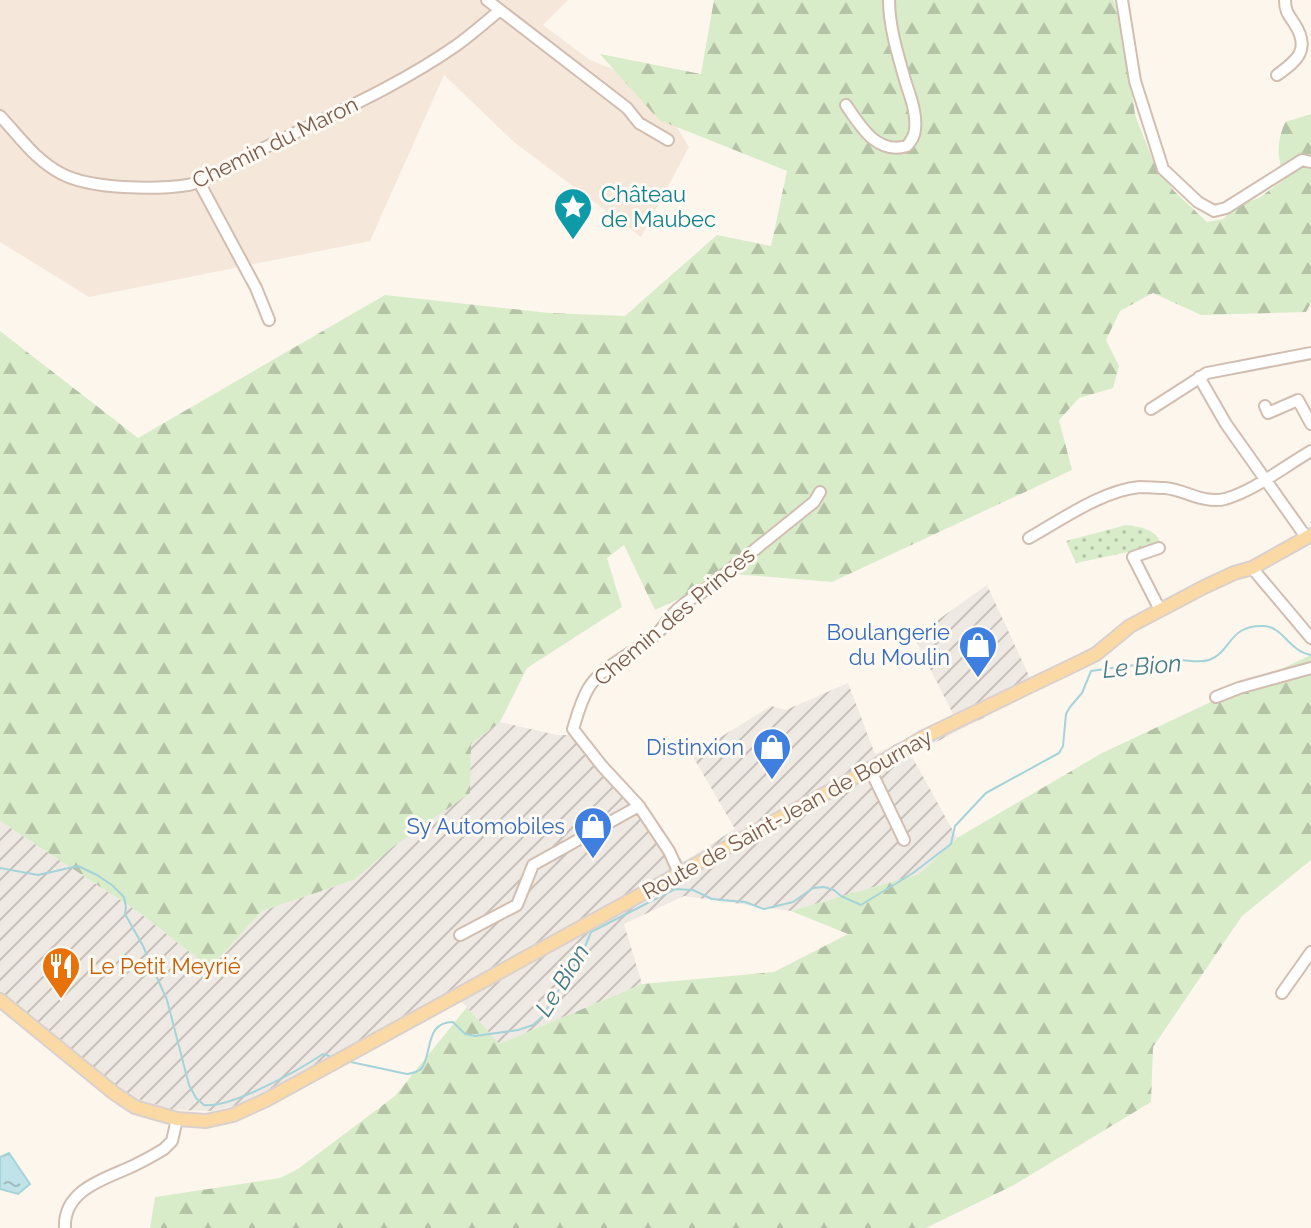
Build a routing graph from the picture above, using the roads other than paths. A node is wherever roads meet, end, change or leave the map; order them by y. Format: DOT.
graph roads {
  1 [pos="487,0"];
  2 [pos="889,0"];
  3 [pos="1122,0"];
  4 [pos="1285,0"];
  5 [pos="500,10"];
  6 [pos="1277,75"];
  7 [pos="846,105"];
  8 [pos="0,116"];
  9 [pos="668,140"];
  10 [pos="1311,162"];
  11 [pos="199,182"];
  12 [pos="269,320"];
  13 [pos="1311,353"];
  14 [pos="1199,377"];
  15 [pos="1265,406"];
  16 [pos="1151,409"];
  17 [pos="1311,424"];
  18 [pos="1311,451"];
  19 [pos="1265,479"];
  20 [pos="820,492"];
  21 [pos="1308,536"];
  22 [pos="1029,538"];
  23 [pos="1159,548"];
  24 [pos="1252,568"];
  25 [pos="1160,610"];
  26 [pos="1311,638"];
  27 [pos="1311,668"];
  28 [pos="1216,697"];
  29 [pos="870,769"];
  30 [pos="639,806"];
  31 [pos="904,840"];
  32 [pos="679,873"];
  33 [pos="460,935"];
  34 [pos="1311,952"];
  35 [pos="1282,993"];
  36 [pos="0,1000"];
  37 [pos="177,1119"];
  38 [pos="65,1228"];
  1 -- 5 [label="street"];
  2 -- 7 [label="street"];
  3 -- 10 [label="street"];
  4 -- 6 [label="street"];
  5 -- 9 [label="street"];
  5 -- 11 [label="street, Chemin du Maron"];
  8 -- 11 [label="street, Chemin du Maron"];
  11 -- 12 [label="street"];
  13 -- 14 [label="street"];
  14 -- 16 [label="street"];
  14 -- 19 [label="street"];
  15 -- 17 [label="street"];
  18 -- 19 [label="street"];
  19 -- 21 [label="street"];
  19 -- 22 [label="street"];
  20 -- 30 [label="street, Chemin des Princes"];
  21 -- 24 [label="main road, Route de Saint-Jean de Bournay"];
  23 -- 25 [label="street"];
  24 -- 25 [label="main road, Route de Saint-Jean de Bournay"];
  24 -- 26 [label="street"];
  25 -- 29 [label="main road, Route de Saint-Jean de Bournay"];
  27 -- 28 [label="street"];
  29 -- 31 [label="street"];
  29 -- 32 [label="main road, Route de Saint-Jean de Bournay"];
  30 -- 32 [label="street, Chemin des Princes"];
  30 -- 33 [label="street"];
  32 -- 37 [label="main road, Route de Saint-Jean de Bournay"];
  34 -- 35 [label="street"];
  36 -- 37 [label="main road, Route de Saint-Jean de Bournay"];
  37 -- 38 [label="street"];
}
